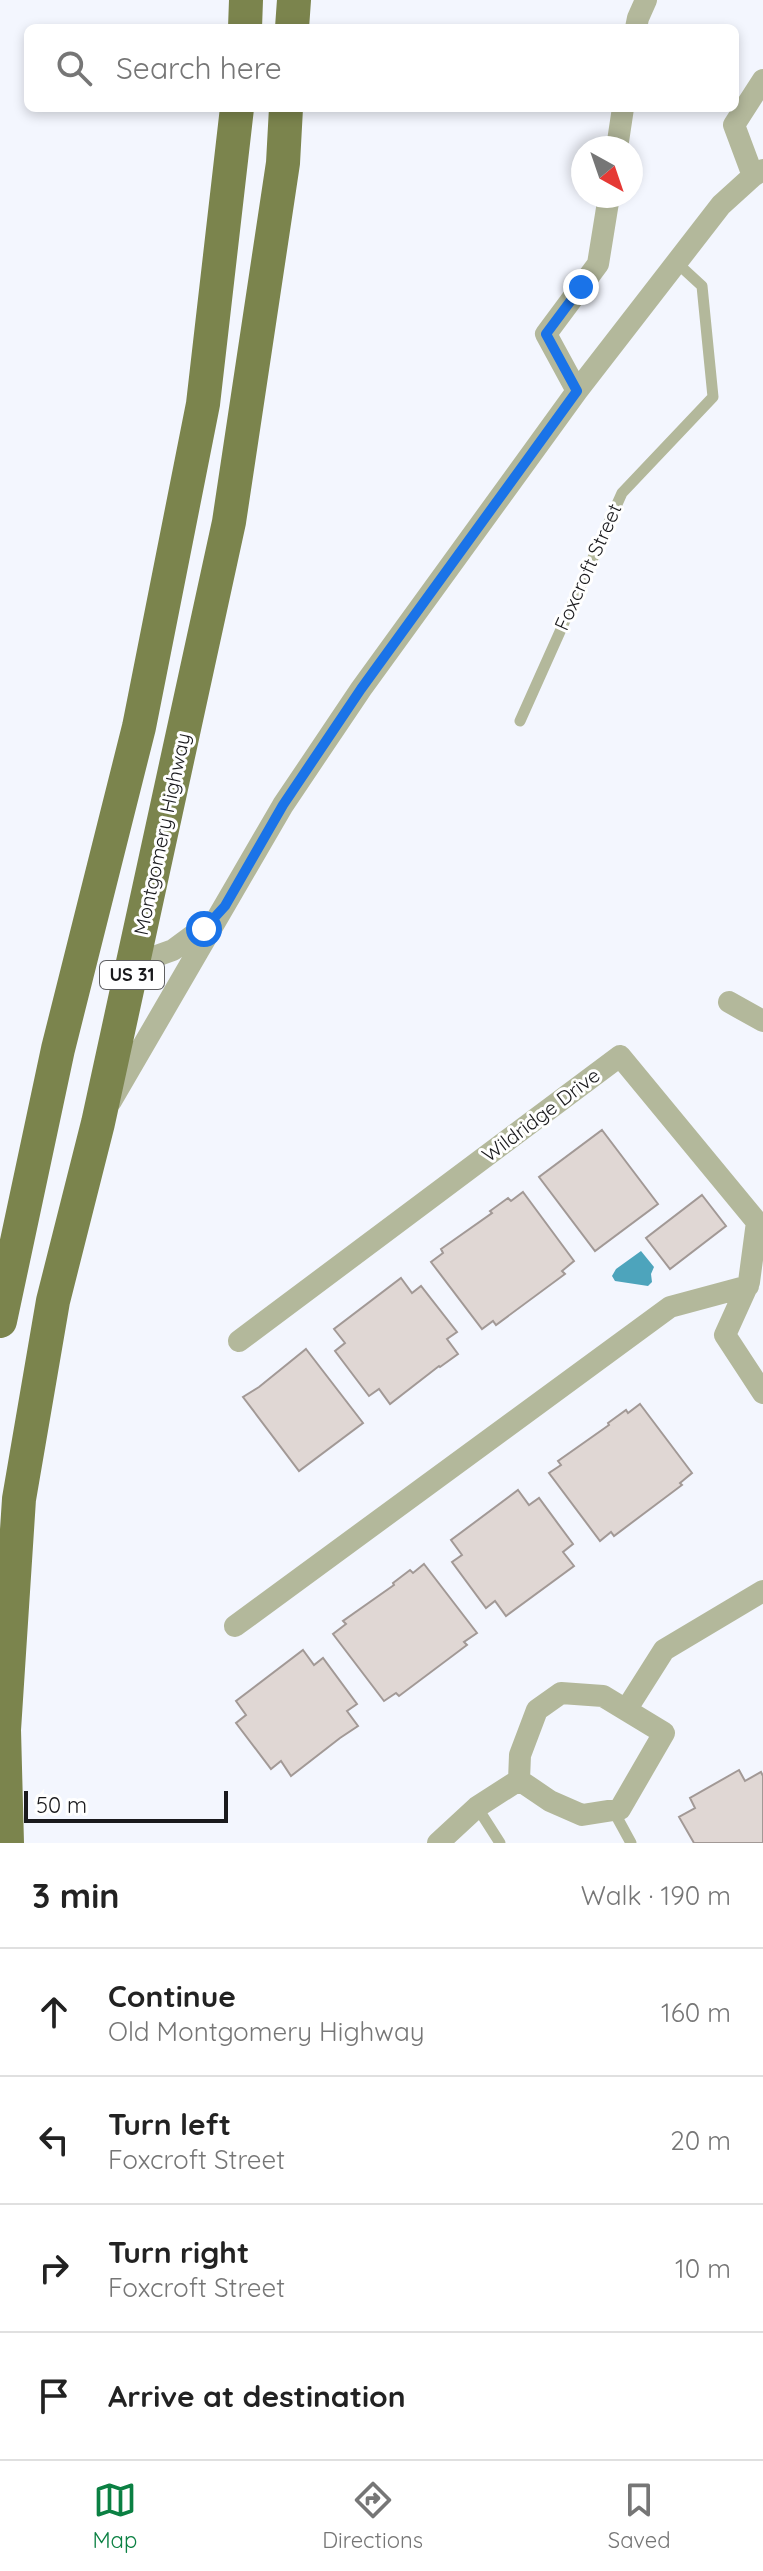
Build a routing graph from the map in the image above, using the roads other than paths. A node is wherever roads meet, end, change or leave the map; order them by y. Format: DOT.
graph roads {
  1 [pos="246,0"];
  2 [pos="294,0"];
  3 [pos="646,0"];
  4 [pos="245,24"];
  5 [pos="292,24"];
  6 [pos="637,24"];
  7 [pos="763,80"];
  8 [pos="237,112"];
  9 [pos="286,112"];
  10 [pos="622,112"];
  11 [pos="619,136"];
  12 [pos="758,173"];
  13 [pos="607,208"];
  14 [pos="677,263"];
  15 [pos="577,391"];
  16 [pos="520,721"];
  17 [pos="225,906"];
  18 [pos="134,964"];
  19 [pos="729,1002"];
  20 [pos="763,1021"];
  21 [pos="98,1123"];
  22 [pos="748,1286"];
  23 [pos="0,1321"];
  24 [pos="239,1341"];
  25 [pos="763,1393"];
  26 [pos="763,1591"];
  27 [pos="235,1626"];
  28 [pos="626,1710"];
  29 [pos="519,1780"];
  30 [pos="477,1807"];
  31 [pos="612,1810"];
  32 [pos="7,1843"];
  33 [pos="438,1843"];
  34 [pos="500,1843"];
  35 [pos="631,1843"];
  1 -- 4 [label="main road"];
  2 -- 5 [label="main road"];
  3 -- 6 [label="street"];
  7 -- 12 [label="street"];
  8 -- 23 [label="main road, US 31"];
  9 -- 18 [label="main road, Montgomery Highway / US 31"];
  10 -- 11 [label="street"];
  12 -- 14 [label="street"];
  13 -- 15 [label="street"];
  14 -- 15 [label="street"];
  14 -- 16 [label="lane, Foxcroft Street"];
  15 -- 17 [label="street"];
  17 -- 18 [label="street"];
  17 -- 21 [label="street"];
  18 -- 21 [label="main road, Montgomery Highway / US 31"];
  19 -- 20 [label="street"];
  21 -- 32 [label="main road, Montgomery Highway / US 31"];
  22 -- 24 [label="street, Wildridge Drive"];
  22 -- 25 [label="street, Wildridge Drive"];
  22 -- 27 [label="street"];
  26 -- 28 [label="street"];
  28 -- 29 [label="street"];
  28 -- 31 [label="street"];
  29 -- 30 [label="street"];
  29 -- 31 [label="street"];
  30 -- 33 [label="street"];
  30 -- 34 [label="lane"];
  31 -- 35 [label="lane"];
}
